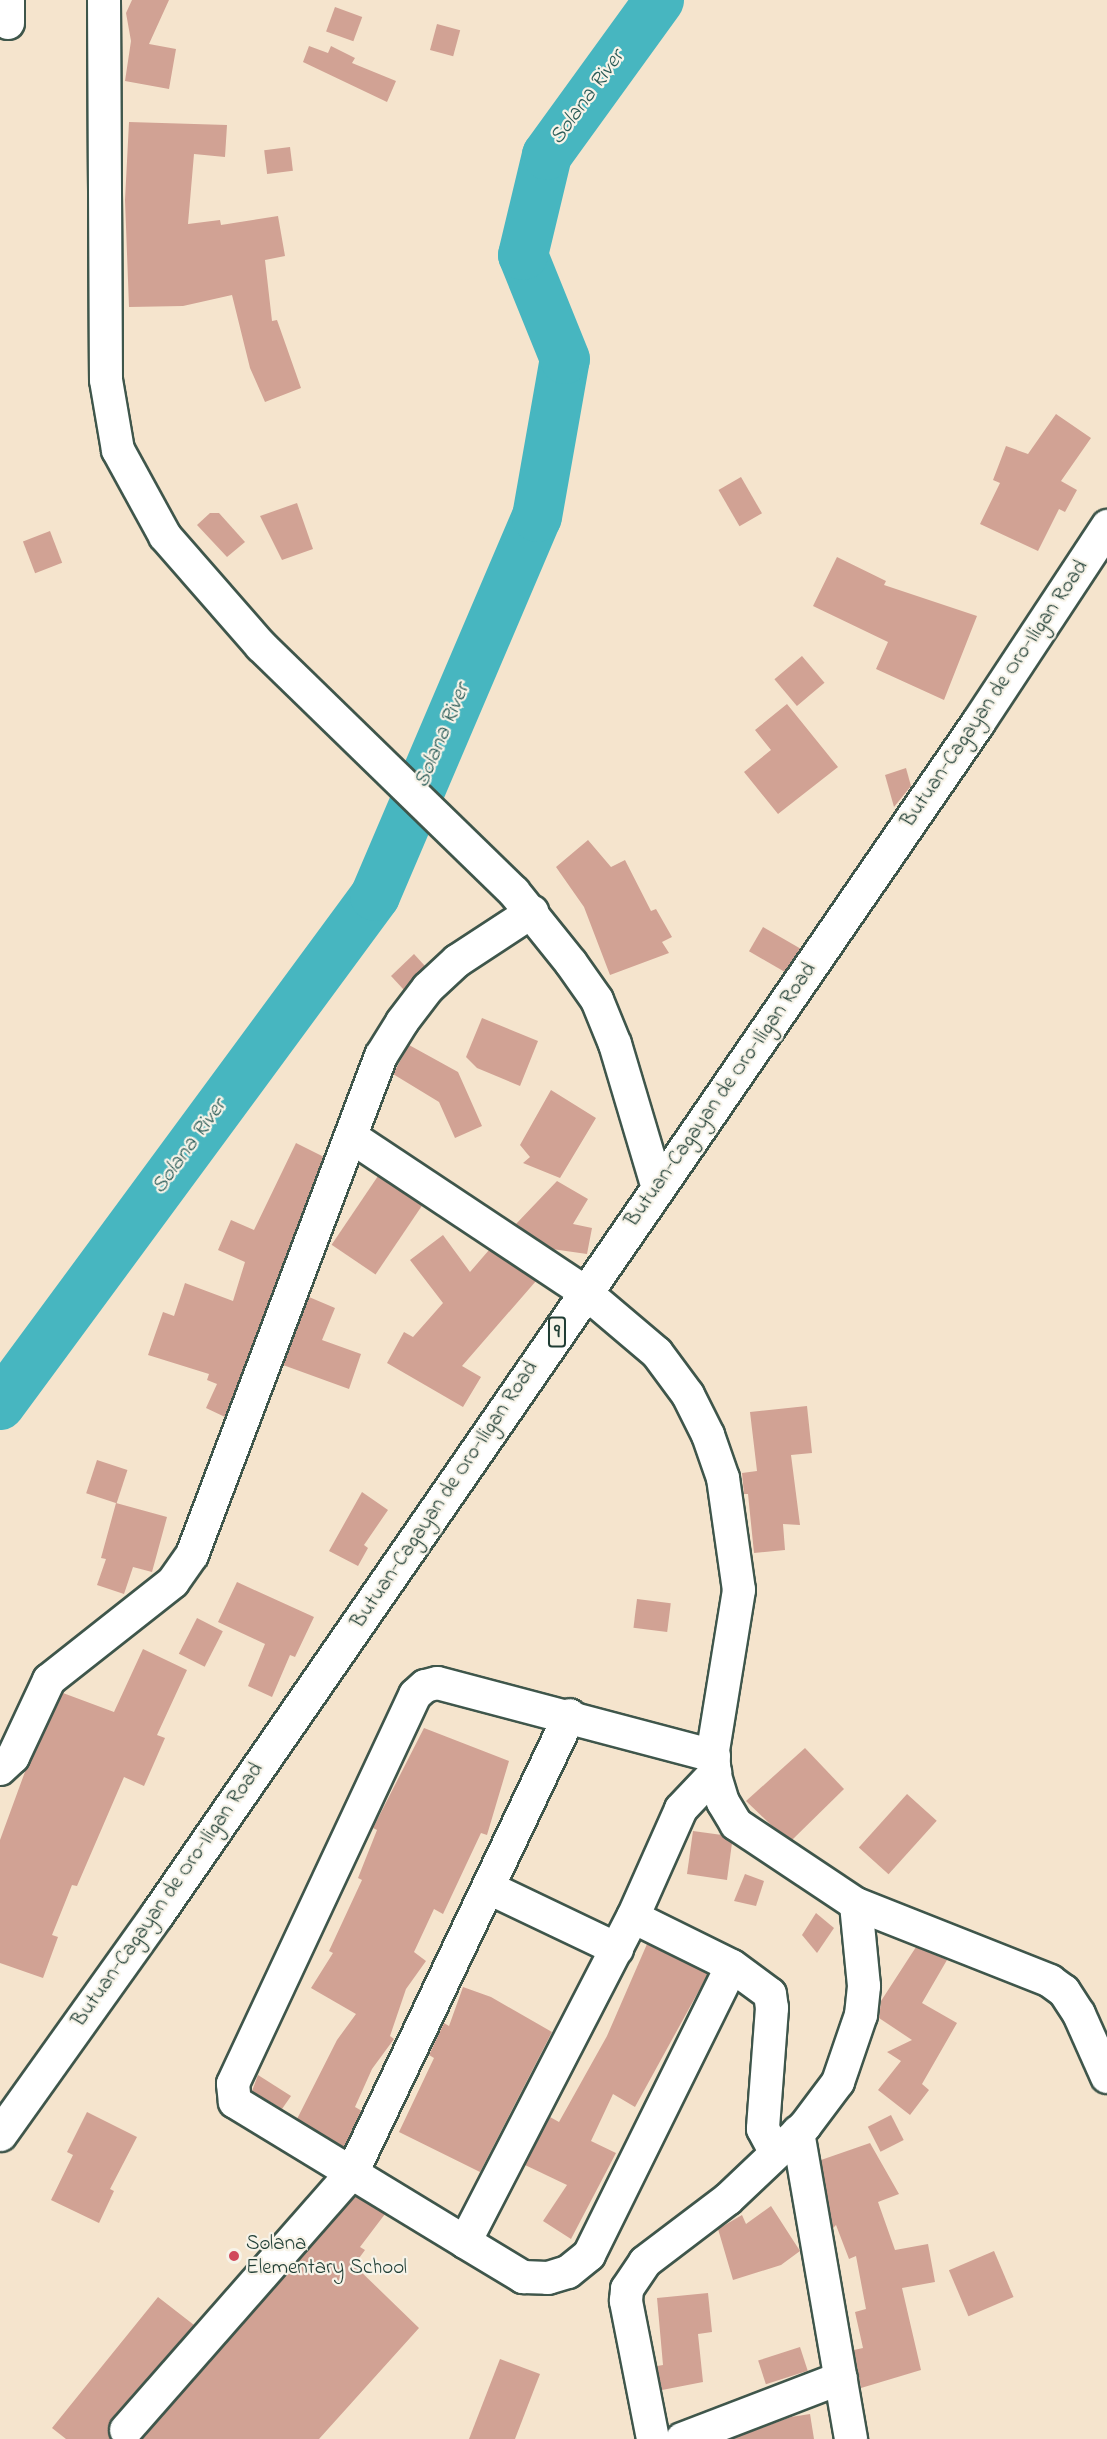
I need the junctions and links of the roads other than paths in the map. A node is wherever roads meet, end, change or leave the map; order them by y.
1 (104, 0) edge
2 (1107, 526) edge
3 (523, 902) junction
4 (353, 1138) junction
5 (658, 1188) junction
6 (585, 1292) junction
7 (570, 1715) junction
8 (7, 1763) edge
9 (714, 1764) junction
10 (0, 1790) edge
11 (489, 1888) junction
12 (856, 1904) junction
13 (633, 1917) junction
14 (617, 1949) junction
15 (732, 1966) junction
16 (1107, 2077) edge
17 (0, 2134) edge
18 (787, 2143) junction
19 (352, 2173) junction
20 (465, 2242) junction
21 (841, 2378) junction
22 (126, 2430) dead end
23 (653, 2439) edge
24 (682, 2439) edge
25 (851, 2439) edge

1 - 3 street
2 - 5 highway, Butuan-Cagayan de Oro-Iligan Road / 9
3 - 4 street
3 - 5 street
4 - 6 street
4 - 8 street
5 - 6 highway, Butuan-Cagayan de Oro-Iligan Road / 9
6 - 9 street
6 - 17 highway, Butuan-Cagayan de Oro-Iligan Road / 9
7 - 9 street
7 - 11 street
7 - 19 street
8 - 10 street
9 - 12 street
9 - 13 street
11 - 14 street
11 - 19 street
12 - 16 street
12 - 18 street
13 - 14 street
13 - 15 street
14 - 20 street
15 - 18 street
15 - 20 street
18 - 21 street
18 - 23 street
19 - 20 street
19 - 22 street
21 - 24 street
21 - 25 street

